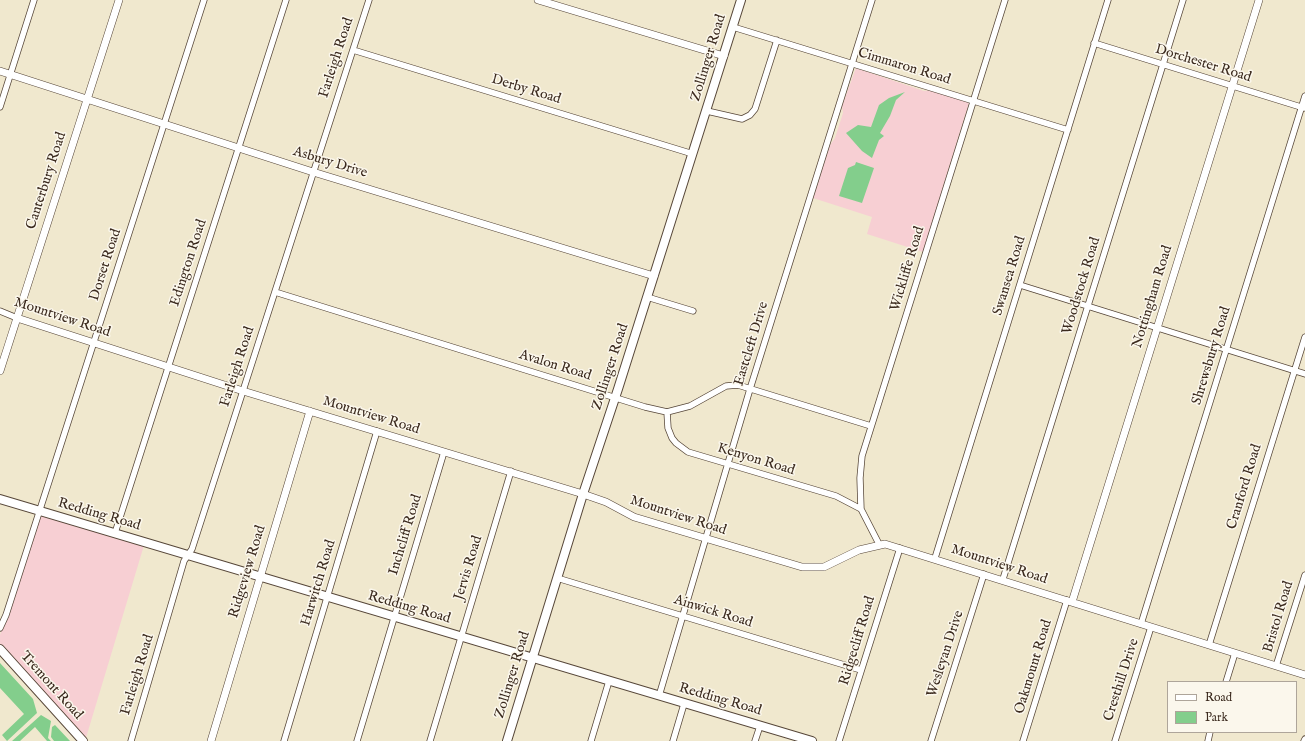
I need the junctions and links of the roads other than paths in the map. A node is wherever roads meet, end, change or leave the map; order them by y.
1 (34, 0) edge
2 (119, 0) edge
3 (204, 0) edge
4 (286, 0) edge
5 (369, 0) edge
6 (538, 0) edge
7 (741, 0) edge
8 (872, 0) edge
9 (1005, 0) edge
10 (1108, 0) edge
11 (1183, 0) edge
12 (1259, 0) edge
13 (733, 27) junction
14 (778, 40) junction
15 (1094, 43) junction
16 (353, 50) junction
17 (724, 56) junction
18 (852, 63) junction
19 (1163, 64) junction
20 (0, 71) edge
21 (10, 75) junction
22 (1232, 86) junction
23 (1305, 96) edge
24 (87, 99) junction
25 (973, 101) junction
26 (0, 107) edge
27 (1303, 108) edge
28 (707, 110) junction
29 (164, 124) junction
30 (1068, 130) junction
31 (238, 148) junction
32 (693, 154) junction
33 (313, 172) junction
34 (654, 276) junction
35 (1020, 285) junction
36 (275, 292) junction
37 (647, 297) junction
38 (1088, 306) junction
39 (0, 311) edge
40 (693, 311) dead end
41 (17, 318) junction
42 (1157, 328) junction
43 (1305, 336) edge
44 (94, 342) junction
45 (1226, 349) junction
46 (168, 366) junction
47 (0, 371) edge
48 (1294, 371) junction
49 (1305, 374) edge
50 (750, 389) junction
51 (243, 391) junction
52 (616, 397) junction
53 (310, 411) junction
54 (667, 412) junction
55 (871, 426) junction
56 (377, 431) junction
57 (444, 452) junction
58 (728, 464) junction
59 (511, 471) junction
60 (583, 494) junction
61 (0, 499) edge
62 (861, 509) junction
63 (39, 511) junction
64 (115, 533) junction
65 (705, 539) junction
66 (879, 544) junction
67 (900, 548) junction
68 (188, 555) junction
69 (935, 558) junction
70 (984, 574) junction
71 (1305, 575) edge
72 (260, 577) junction
73 (557, 578) junction
74 (1003, 580) junction
75 (328, 597) junction
76 (1070, 601) junction
77 (682, 616) junction
78 (394, 617) junction
79 (1141, 624) junction
80 (1151, 627) junction
81 (0, 628) edge
82 (461, 637) junction
83 (1209, 645) junction
84 (0, 649) edge
85 (1235, 653) junction
86 (533, 658) junction
87 (1276, 666) junction
88 (862, 670) junction
89 (1305, 675) edge
90 (609, 681) junction
91 (1226, 681) edge
92 (658, 696) junction
93 (684, 704) junction
94 (760, 726) junction
95 (83, 741) edge
96 (131, 741) edge
97 (211, 741) edge
98 (284, 741) edge
99 (358, 741) edge
100 (430, 741) edge
101 (507, 741) edge
102 (591, 741) edge
103 (673, 741) edge
104 (755, 741) edge
105 (812, 741) edge
106 (839, 741) edge
107 (931, 741) edge
108 (1023, 741) edge
109 (1115, 741) edge

1 - 21 street
2 - 24 street, Canterbury Road
3 - 29 street, Dorset Road
4 - 31 street, Edington Road
5 - 16 street, Farleigh Road
6 - 17 street
7 - 13 main road, Zollinger Road
8 - 18 street, Eastcleft Drive
9 - 25 street, Wickliffe Road
10 - 15 street, Swansea Road
11 - 19 street, Woodstock Road
12 - 22 street, Nottingham Road
13 - 14 street, Cimmaron Road
13 - 17 main road, Zollinger Road
14 - 18 street, Cimmaron Road
14 - 28 street
15 - 19 street, Dorchester Road
15 - 30 street, Swansea Road
16 - 32 street, Derby Road
16 - 33 street, Farleigh Road
17 - 28 main road, Zollinger Road
18 - 25 street, Cimmaron Road
18 - 50 street, Eastcleft Drive
19 - 22 street, Dorchester Road
19 - 38 street, Woodstock Road
20 - 21 street, Asbury Drive
21 - 24 street, Asbury Drive
21 - 26 street
22 - 27 street, Dorchester Road
22 - 42 street, Nottingham Road
23 - 27 street, Shrewsbury Road
24 - 29 street, Asbury Drive
24 - 41 street, Canterbury Road
25 - 30 street, Cimmaron Road
25 - 55 street, Wickliffe Road
27 - 45 street, Shrewsbury Road
28 - 32 main road, Zollinger Road
29 - 31 street, Asbury Drive
29 - 44 street, Dorset Road
30 - 35 street, Swansea Road
31 - 33 street, Asbury Drive
31 - 46 street, Edington Road
32 - 34 main road, Zollinger Road
33 - 34 street, Asbury Drive
33 - 36 street, Farleigh Road
34 - 37 main road, Zollinger Road
35 - 38 street
35 - 69 street, Swansea Road
36 - 51 street, Farleigh Road
36 - 52 street, Avalon Road
37 - 40 street
37 - 52 main road, Zollinger Road
38 - 42 street
38 - 74 street, Woodstock Road
39 - 41 street, Mountview Road
41 - 44 street, Mountview Road
41 - 47 street, Canterbury Road
42 - 45 street
42 - 76 street, Nottingham Road
43 - 48 street, Cranford Road
44 - 46 street, Mountview Road
44 - 63 street, Dorset Road
45 - 48 street
45 - 79 street, Shrewsbury Road
46 - 51 street, Mountview Road
46 - 64 street, Edington Road
48 - 49 street
48 - 83 street, Cranford Road
50 - 54 street
50 - 55 street
50 - 58 street, Eastcleft Drive
51 - 53 street, Mountview Road
51 - 68 street, Farleigh Road
52 - 54 street, Avalon Road
52 - 60 main road, Zollinger Road
53 - 56 street, Mountview Road
53 - 72 street, Ridgeview Road
54 - 58 street, Kenyon Road
55 - 62 street, Wickliffe Road
56 - 57 street, Mountview Road
56 - 75 street, Harwitch Road
57 - 59 street, Mountview Road
57 - 78 street, Inchcliff Road
58 - 62 street, Kenyon Road
58 - 65 street, Eastcleft Drive
59 - 60 street, Mountview Road
59 - 82 street, Jervis Road
60 - 65 street, Mountview Road
60 - 73 main road, Zollinger Road
61 - 63 main road, Redding Road
62 - 66 street, Wickliffe Road
63 - 64 main road, Redding Road
63 - 81 street, Dorset Road
64 - 68 main road, Redding Road
65 - 66 street, Mountview Road
65 - 77 street, Eastcleft Drive
66 - 67 street, Mountview Road
67 - 69 street, Mountview Road
67 - 88 street, Ridgecliff Road
68 - 72 main road, Redding Road
68 - 96 street, Farleigh Road
69 - 70 street, Mountview Road
70 - 74 street, Mountview Road
70 - 107 street, Wesleyan Drive
71 - 87 street, Bristol Road
72 - 75 main road, Redding Road
72 - 97 street, Ridgeview Road
73 - 77 street, Ainwick Road
73 - 86 main road, Zollinger Road
74 - 76 street, Mountview Road
75 - 78 main road, Redding Road
75 - 98 street, Harwitch Road
76 - 79 street, Mountview Road
76 - 108 street, Oakmount Road
77 - 88 street, Ainwick Road
77 - 92 street, Eastcleft Drive
78 - 82 main road, Redding Road
78 - 99 street, Inchcliff Road
79 - 80 street, Mountview Road
80 - 83 street, Mountview Road
80 - 109 street, Cresthill Drive
82 - 86 main road, Redding Road
82 - 100 street, Jervis Road
83 - 85 street, Mountview Road
84 - 95 main road, Tremont Road
85 - 87 street, Mountview Road
85 - 91 street
86 - 90 main road, Redding Road
86 - 101 main road, Zollinger Road
87 - 89 street, Mountview Road
88 - 106 street, Ridgecliff Road
90 - 92 main road, Redding Road
90 - 102 street
92 - 93 main road, Redding Road
93 - 94 main road, Redding Road
93 - 103 street
94 - 104 street
94 - 105 main road, Redding Road

